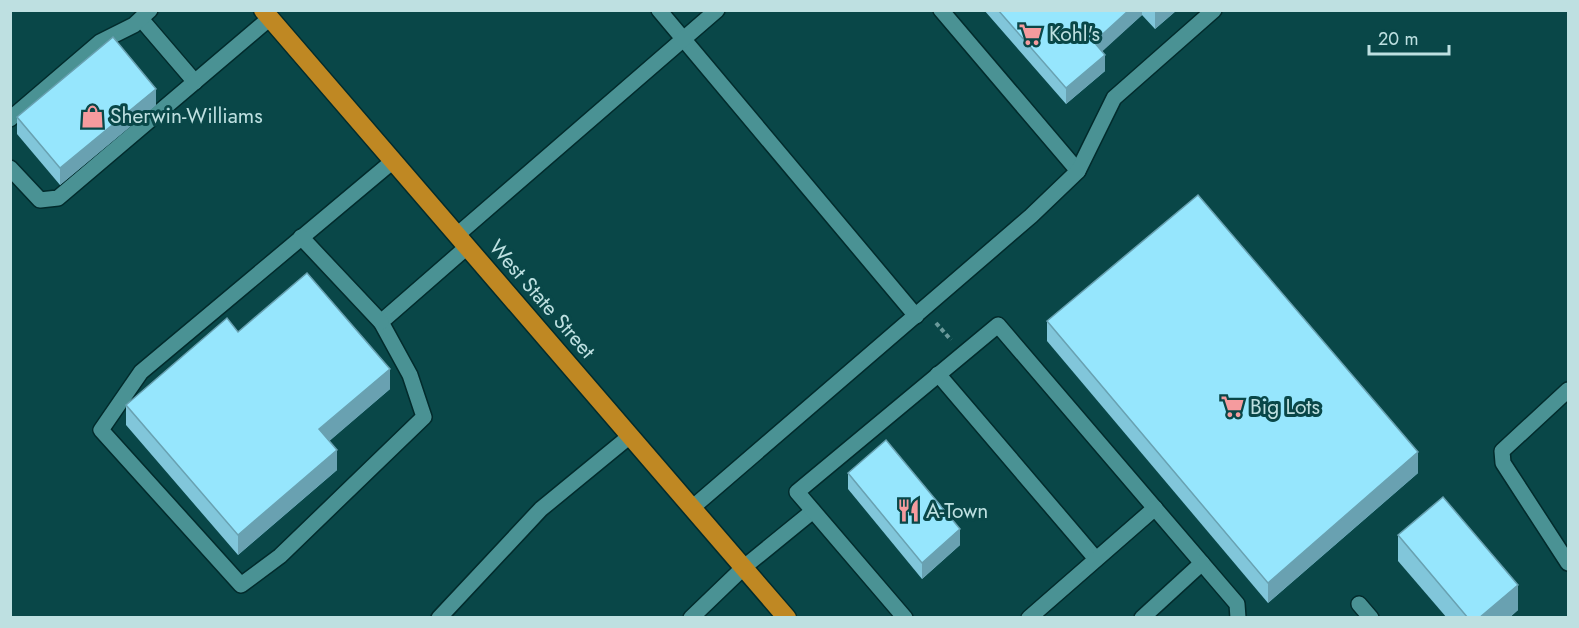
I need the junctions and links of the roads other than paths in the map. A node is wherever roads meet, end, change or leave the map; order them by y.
1 (659, 10) edge
2 (717, 10) edge
3 (941, 10) edge
4 (1214, 10) edge
5 (266, 14) edge
6 (145, 15) edge
7 (684, 39) junction
8 (195, 82) junction
9 (10, 119) edge
10 (393, 161) junction
11 (10, 168) edge
12 (1078, 171) junction
13 (301, 237) junction
14 (462, 241) junction
15 (920, 312) junction
16 (381, 322) junction
17 (938, 374) junction
18 (1569, 390) edge
19 (630, 436) junction
20 (692, 508) junction
21 (1155, 508) junction
22 (813, 511) junction
23 (1096, 559) junction
24 (1202, 563) junction
25 (1569, 563) edge
26 (743, 568) junction
27 (1359, 604) dead end
28 (439, 618) edge
29 (691, 618) edge
30 (786, 618) edge
31 (905, 618) edge
32 (1029, 618) edge
33 (1142, 618) edge
34 (1238, 618) edge
35 (1371, 618) edge

1 - 7 lane
2 - 7 lane
3 - 12 lane
4 - 12 lane
5 - 8 lane
5 - 10 highway, West State Street
6 - 8 lane
6 - 9 lane
7 - 14 lane
7 - 15 lane
8 - 11 lane
10 - 13 lane
10 - 14 highway, West State Street
12 - 15 lane
13 - 16 lane
13 - 16 lane
14 - 16 lane
14 - 19 highway, West State Street
15 - 20 lane
17 - 21 lane
17 - 22 lane
17 - 23 lane
18 - 25 lane
19 - 20 highway, West State Street
19 - 28 lane
20 - 26 highway, West State Street
21 - 23 lane
21 - 24 lane
22 - 26 lane
22 - 31 lane
23 - 32 lane
24 - 33 lane
24 - 34 lane
26 - 29 lane
26 - 30 highway, West State Street
27 - 35 lane

